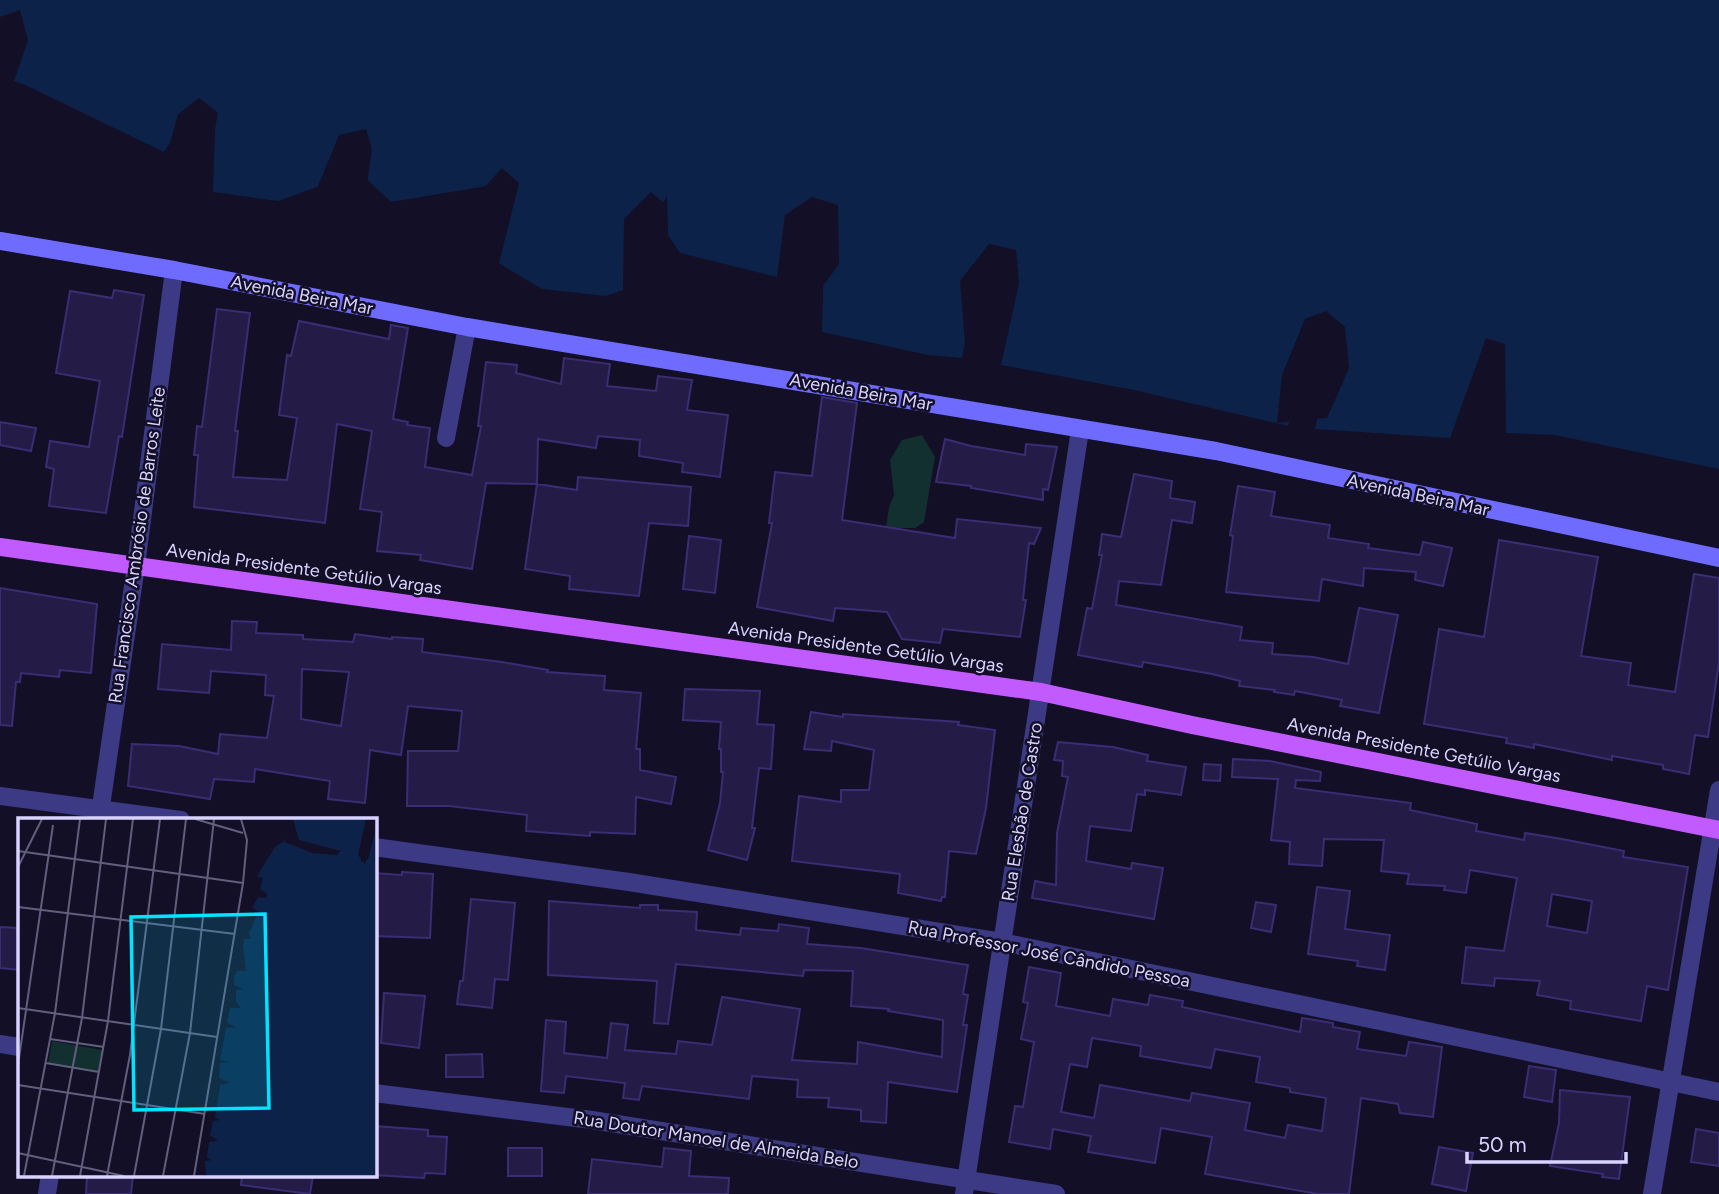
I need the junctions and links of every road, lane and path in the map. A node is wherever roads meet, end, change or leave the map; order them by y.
1 (0, 241) edge
2 (174, 270) junction
3 (467, 327) junction
4 (1080, 430) junction
5 (446, 438) dead end
6 (0, 547) edge
7 (1719, 558) edge
8 (136, 566) junction
9 (1041, 692) junction
10 (1719, 790) edge
11 (0, 796) edge
12 (99, 814) edge
13 (154, 818) edge
14 (1715, 829) edge
15 (376, 847) edge
16 (1002, 942) junction
17 (0, 1044) edge
18 (18, 1047) edge
19 (1670, 1082) junction
20 (1719, 1092) edge
21 (376, 1093) edge
22 (50, 1176) edge
23 (965, 1188) edge
24 (47, 1194) edge
25 (1056, 1194) edge
26 (1652, 1194) edge

1 - 2 main road, Avenida Beira Mar
2 - 3 main road, Avenida Beira Mar
2 - 8 street, Rua Francisco Ambrósio de Barros Leite
3 - 4 main road, Avenida Beira Mar
3 - 5 street
4 - 7 main road, Avenida Beira Mar
4 - 9 street, Rua Elesbão de Castro
6 - 8 main road, Avenida Presidente Getúlio Vargas
8 - 9 main road, Avenida Presidente Getúlio Vargas
8 - 12 street, Rua Francisco Ambrósio de Barros Leite
9 - 14 main road, Avenida Presidente Getúlio Vargas
9 - 16 street, Rua Elesbão de Castro
10 - 14 street
11 - 12 street
12 - 13 street
14 - 19 street
15 - 16 street, Rua Professor José Cândido Pessoa
16 - 19 street, Rua Professor José Cândido Pessoa
16 - 23 street, Rua Elesbão de Castro
17 - 18 street
19 - 20 street, Rua Professor José Cândido Pessoa
19 - 26 street
21 - 23 street, Rua Doutor Manoel de Almeida Belo
22 - 24 street
23 - 25 street, Rua Doutor Manoel de Almeida Belo

